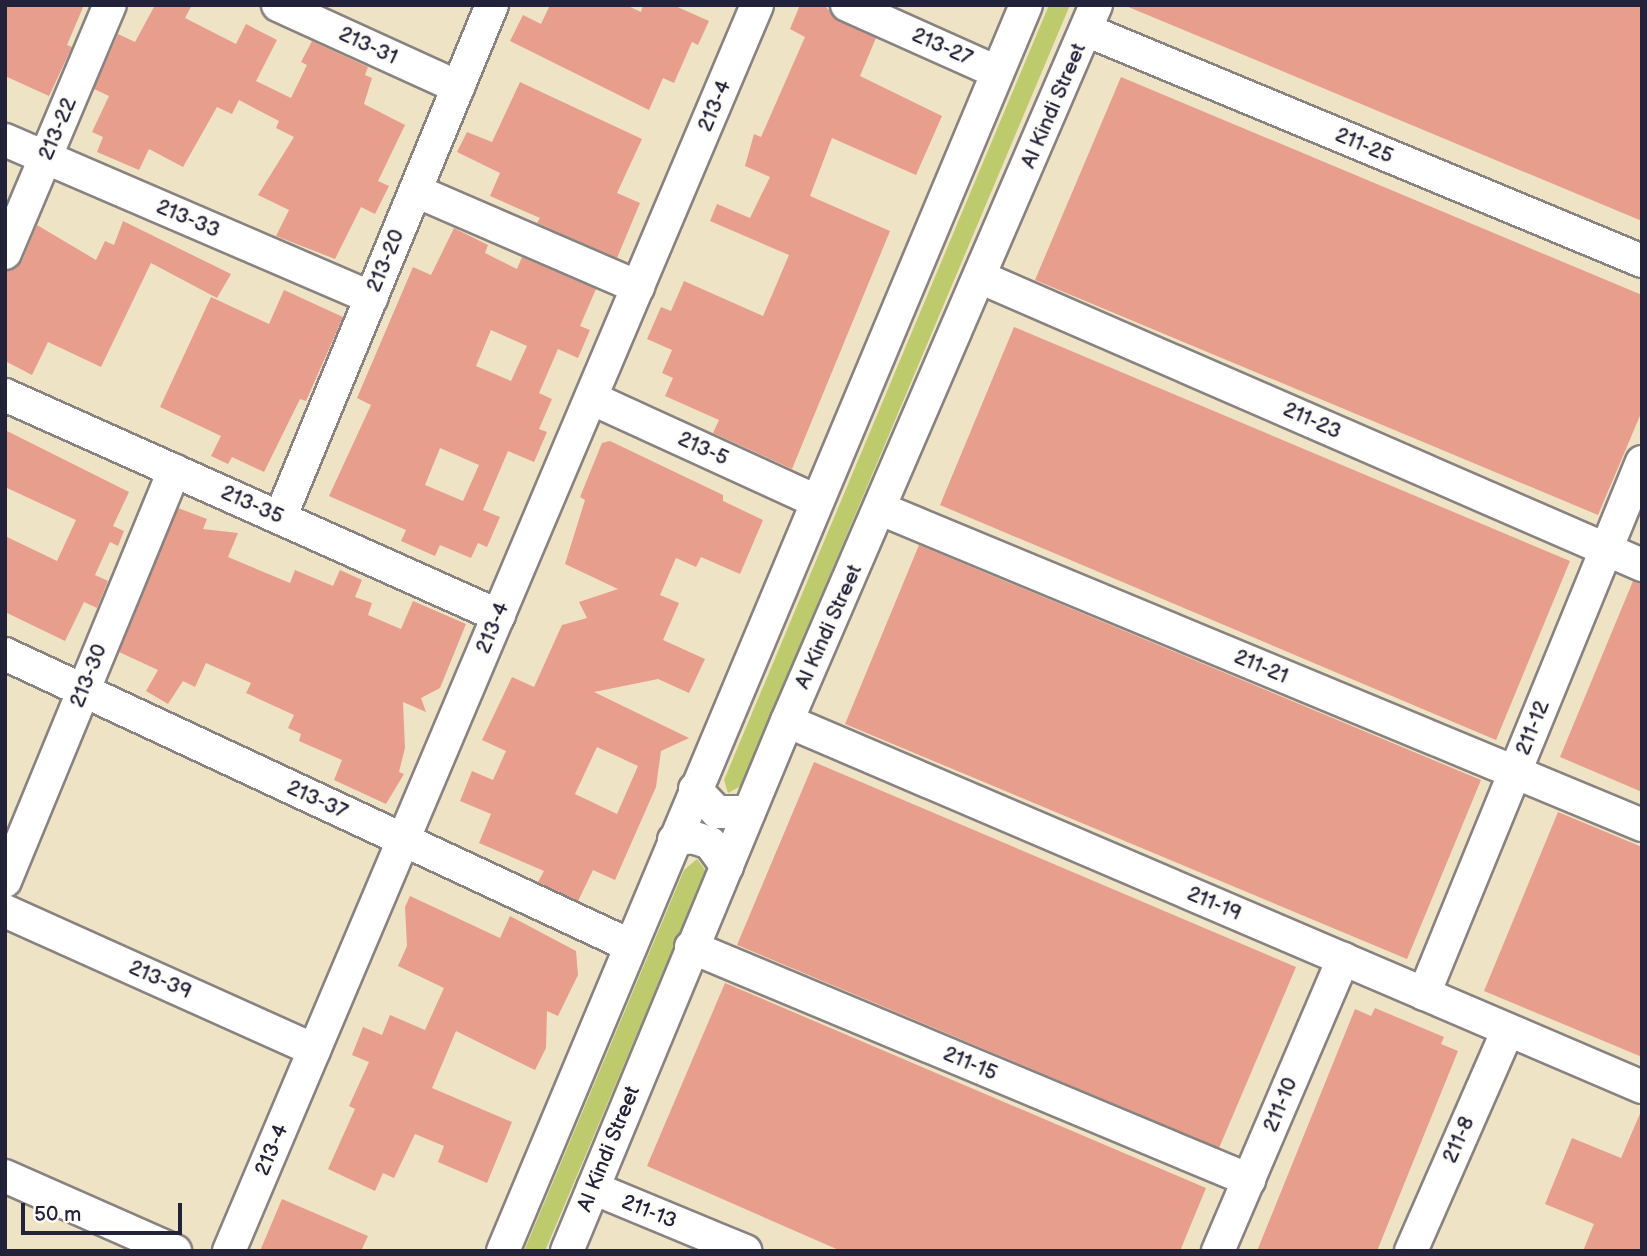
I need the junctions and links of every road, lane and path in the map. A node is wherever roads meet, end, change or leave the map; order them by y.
1 (110, 5) edge
2 (278, 5) edge
3 (492, 5) edge
4 (757, 5) edge
5 (847, 5) edge
6 (1026, 5) edge
7 (1091, 18) edge
8 (997, 72) junction
9 (458, 88) junction
10 (5, 140) edge
11 (46, 157) junction
12 (416, 191) junction
13 (5, 253) edge
14 (1642, 261) edge
15 (982, 278) junction
16 (638, 287) junction
17 (371, 298) junction
18 (5, 395) edge
19 (591, 398) junction
20 (1642, 462) edge
21 (174, 470) junction
22 (814, 500) junction
23 (881, 509) junction
24 (280, 518) junction
25 (1606, 549) junction
26 (1642, 565) edge
27 (499, 616) junction
28 (5, 654) edge
29 (83, 691) junction
30 (787, 721) junction
31 (1515, 772) junction
32 (695, 789) junction
33 (748, 812) junction
34 (1642, 825) edge
35 (404, 840) junction
36 (674, 840) junction
37 (727, 866) junction
38 (5, 881) edge
39 (5, 911) edge
40 (629, 945) junction
41 (691, 947) junction
42 (1343, 959) junction
43 (1424, 994) junction
44 (1508, 1030) junction
45 (314, 1050) junction
46 (1642, 1087) edge
47 (5, 1176) edge
48 (1249, 1180) junction
49 (593, 1188) junction
50 (113, 1238) edge
51 (1417, 1249) edge
52 (175, 1251) edge
53 (229, 1251) edge
54 (503, 1251) edge
55 (567, 1251) edge
56 (745, 1251) edge
57 (1218, 1251) edge

1 - 11 street, 213-22
2 - 9 street, 213-31
3 - 9 street, 213-20
4 - 16 street, 213-4
5 - 8 street, 213-27
6 - 8 street
7 - 14 street, 211-25
7 - 15 street, Al Kindi Street
8 - 22 street
9 - 12 street, 213-20
10 - 11 street, 213-33
11 - 13 street, 213-22
11 - 17 street, 213-33
12 - 16 street
12 - 17 street, 213-20
15 - 23 street, Al Kindi Street
15 - 25 street, 211-23
16 - 19 street, 213-4
17 - 24 street, 213-20
18 - 21 street, 213-35
19 - 22 street, 213-5
19 - 27 street, 213-4
20 - 25 street, 211-12
21 - 24 street, 213-35
21 - 29 street, 213-30
22 - 32 street
23 - 30 street, Al Kindi Street
23 - 31 street, 211-21
24 - 27 street, 213-35
25 - 26 street, 211-23
25 - 31 street, 211-12
27 - 35 street, 213-4
28 - 29 street, 213-37
29 - 35 street, 213-37
29 - 38 street, 213-30
30 - 33 street, Al Kindi Street
30 - 42 street, 211-19
31 - 34 street, 211-21
31 - 43 street, 211-12
32 - 33 street
32 - 36 street
33 - 37 street, Al Kindi Street
35 - 40 street, 213-37
35 - 45 street, 213-4
36 - 37 street
36 - 40 street
37 - 41 street, Al Kindi Street
39 - 45 street, 213-39
40 - 54 street
41 - 48 street, 211-15
41 - 49 street, Al Kindi Street
42 - 43 street, 211-19
42 - 48 street, 211-10
43 - 44 street, 211-19
44 - 46 street, 211-19
44 - 51 street, 211-8
45 - 53 street, 213-4
47 - 50 street
48 - 57 street, 211-10
49 - 55 street, Al Kindi Street
49 - 56 street, 211-13
50 - 52 street

